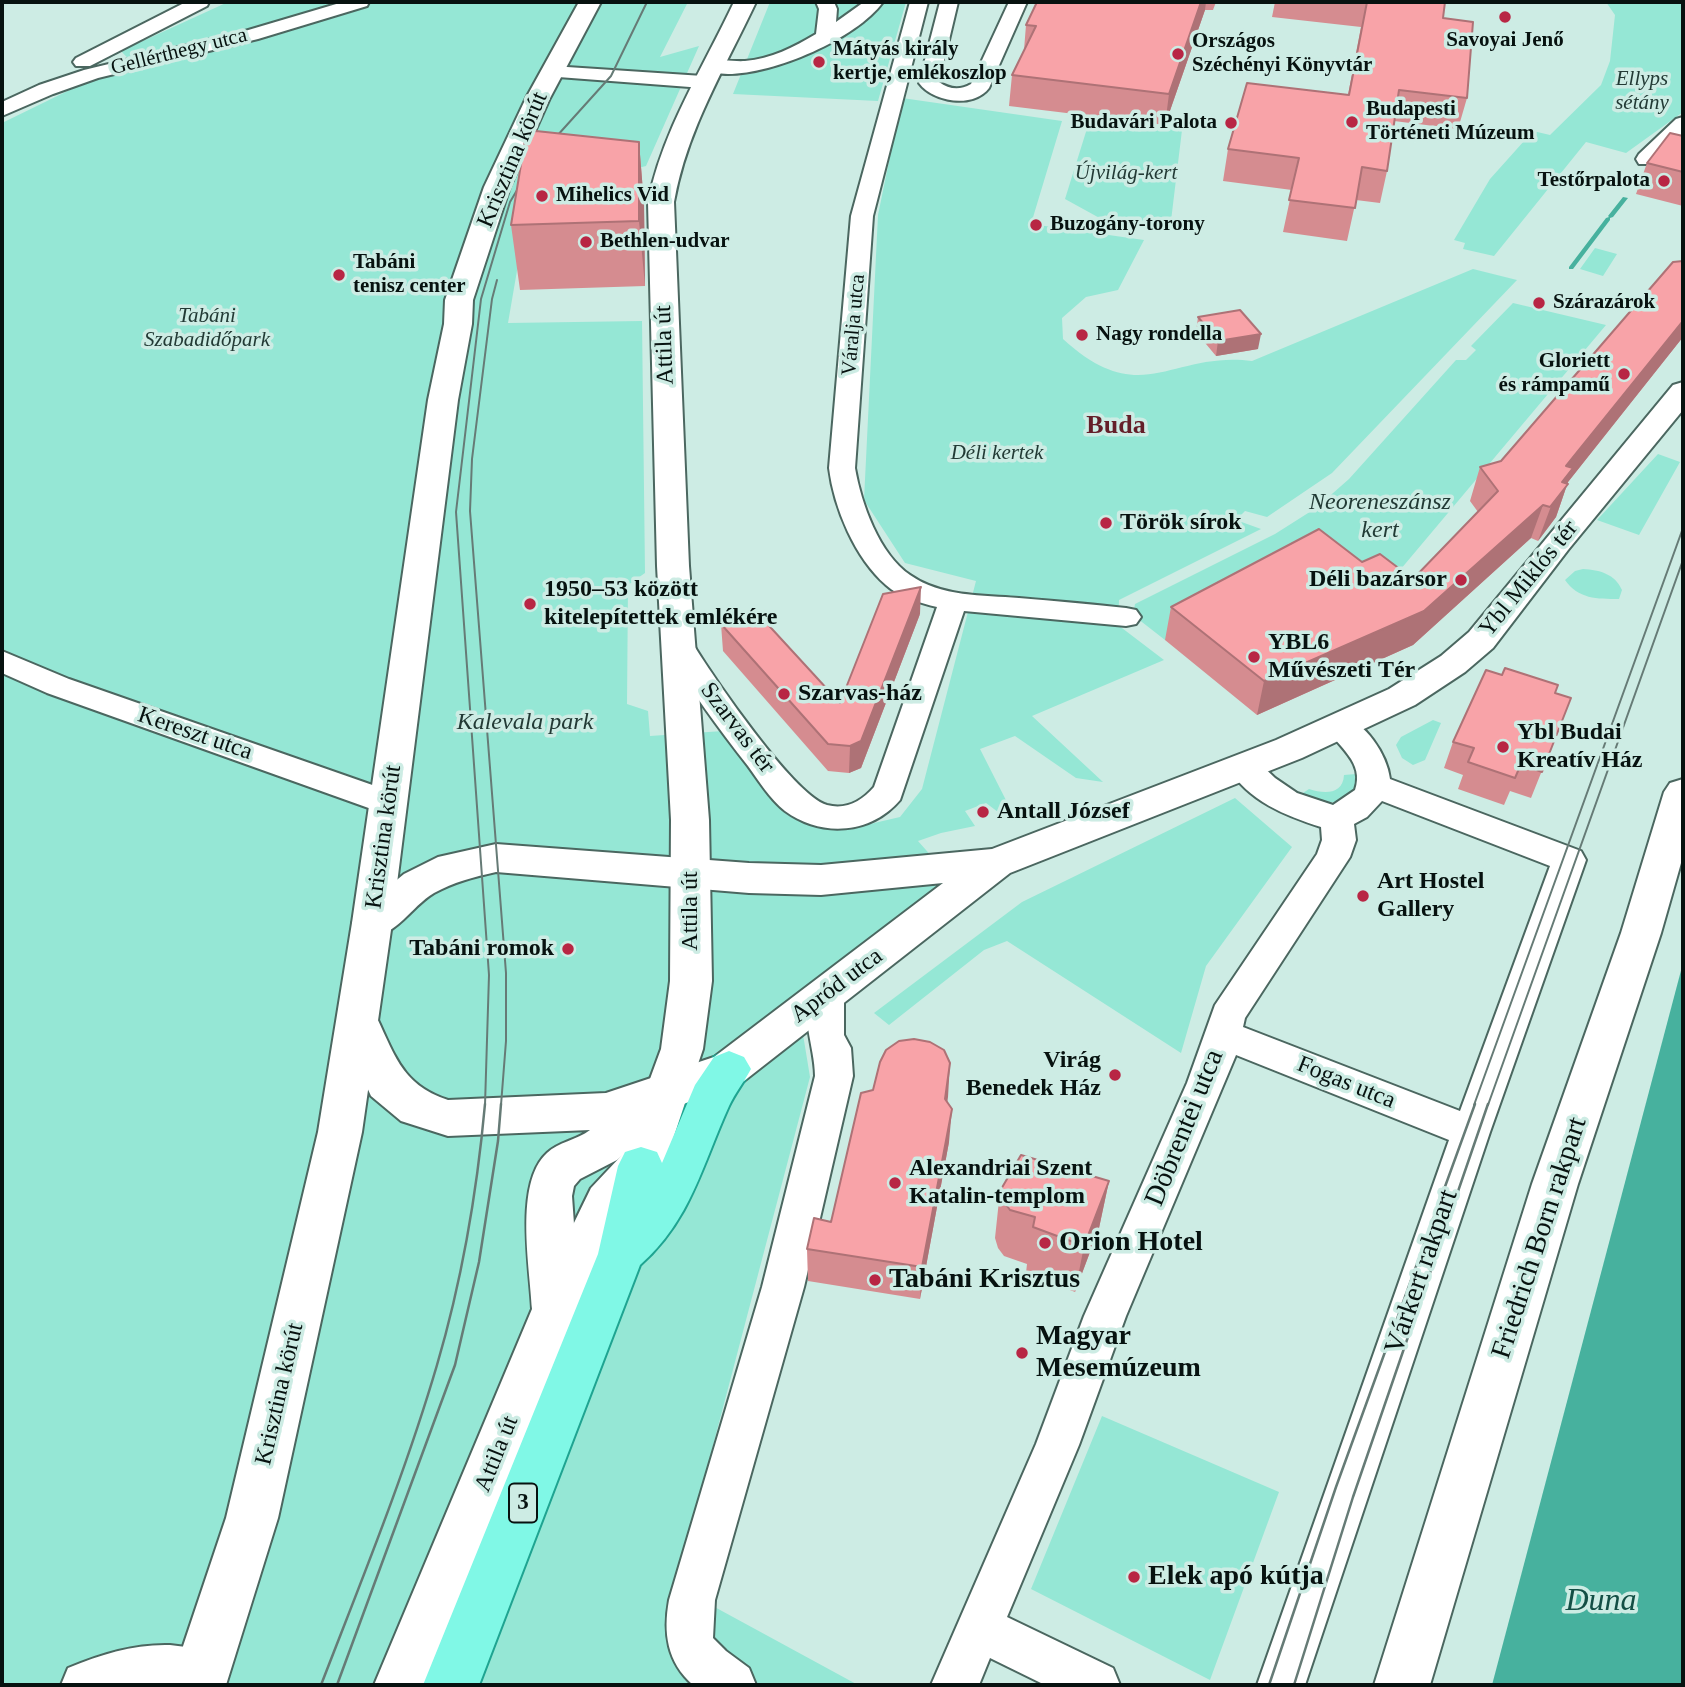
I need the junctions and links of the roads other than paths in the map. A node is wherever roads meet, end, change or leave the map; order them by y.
1 (200, 2) edge
2 (360, 2) edge
3 (590, 2) edge
4 (745, 2) edge
5 (874, 2) edge
6 (919, 2) edge
7 (948, 2) edge
8 (1018, 2) edge
9 (826, 6) edge
10 (849, 21) junction
11 (825, 37) junction
12 (552, 72) junction
13 (708, 75) junction
14 (33, 92) junction
15 (2, 110) edge
16 (1683, 123) edge
17 (1647, 159) edge
18 (1683, 391) edge
19 (953, 601) junction
20 (1126, 617) dead end
21 (680, 648) junction
22 (2, 662) edge
23 (1340, 726) junction
24 (1289, 749) joint
25 (1244, 767) junction
26 (1374, 785) junction
27 (1683, 792) edge
28 (389, 803) junction
29 (1337, 818) junction
30 (996, 863) junction
31 (691, 873) junction
32 (372, 923) junction
33 (826, 994) junction
34 (358, 1022) junction
35 (1222, 1034) junction
36 (729, 1069) junction
37 (668, 1092) junction
38 (1471, 1132) junction
39 (641, 1166) junction
40 (621, 1254) junction
41 (575, 1315) junction
42 (980, 1628) junction
43 (200, 1679) edge
44 (85, 1685) edge
45 (402, 1685) edge
46 (451, 1685) edge
47 (732, 1685) edge
48 (955, 1685) edge
49 (1097, 1685) edge
50 (1281, 1685) edge
51 (1402, 1685) edge

1 - 14 street
2 - 14 street, Gellérthegy utca
3 - 12 main road, Krisztina körút
4 - 13 main road, Attila út
5 - 10 street
6 - 19 street, Váralja utca
7 - 8 street
9 - 10 street
9 - 11 street
10 - 11 street
11 - 13 street
12 - 13 street
12 - 28 main road, Krisztina körút
13 - 21 main road, Attila út
14 - 15 street, Gellérthegy utca
16 - 17 street
18 - 23 main road, Ybl Miklós tér / 3
19 - 20 street, Váralja utca
19 - 21 street, Szarvas tér
21 - 31 main road, Attila út
22 - 28 street, Kereszt utca
23 - 24 main road, Ybl Miklós tér / 3
23 - 26 street
24 - 25 main road, Apród utca / 3
25 - 29 street
25 - 30 main road, Apród utca / 3
26 - 29 street
26 - 38 street, Várkert rakpart
27 - 51 main road, Friedrich Born rakpart
28 - 32 main road, Krisztina körút
29 - 35 street, Döbrentei utca
30 - 31 main road, Apród utca / 3
30 - 33 main road, Apród utca / 3
31 - 32 main road, 3
31 - 37 main road, Attila út
32 - 34 main road, Krisztina körút
33 - 36 main road, Apród utca / 3
33 - 47 street
34 - 37 main road, Apród utca
34 - 43 main road, Krisztina körút
35 - 38 street, Fogas utca
35 - 42 street, Döbrentei utca
36 - 37 main road, Apród utca
36 - 40 main road, 3
37 - 39 main road, Attila út
37 - 41 main road
38 - 50 street, Várkert rakpart
39 - 40 main road
39 - 41 main road, Attila út
40 - 41 main road, 3
41 - 45 main road, Attila út
41 - 46 main road, 3
42 - 48 street, Döbrentei utca
42 - 49 street
43 - 44 street

